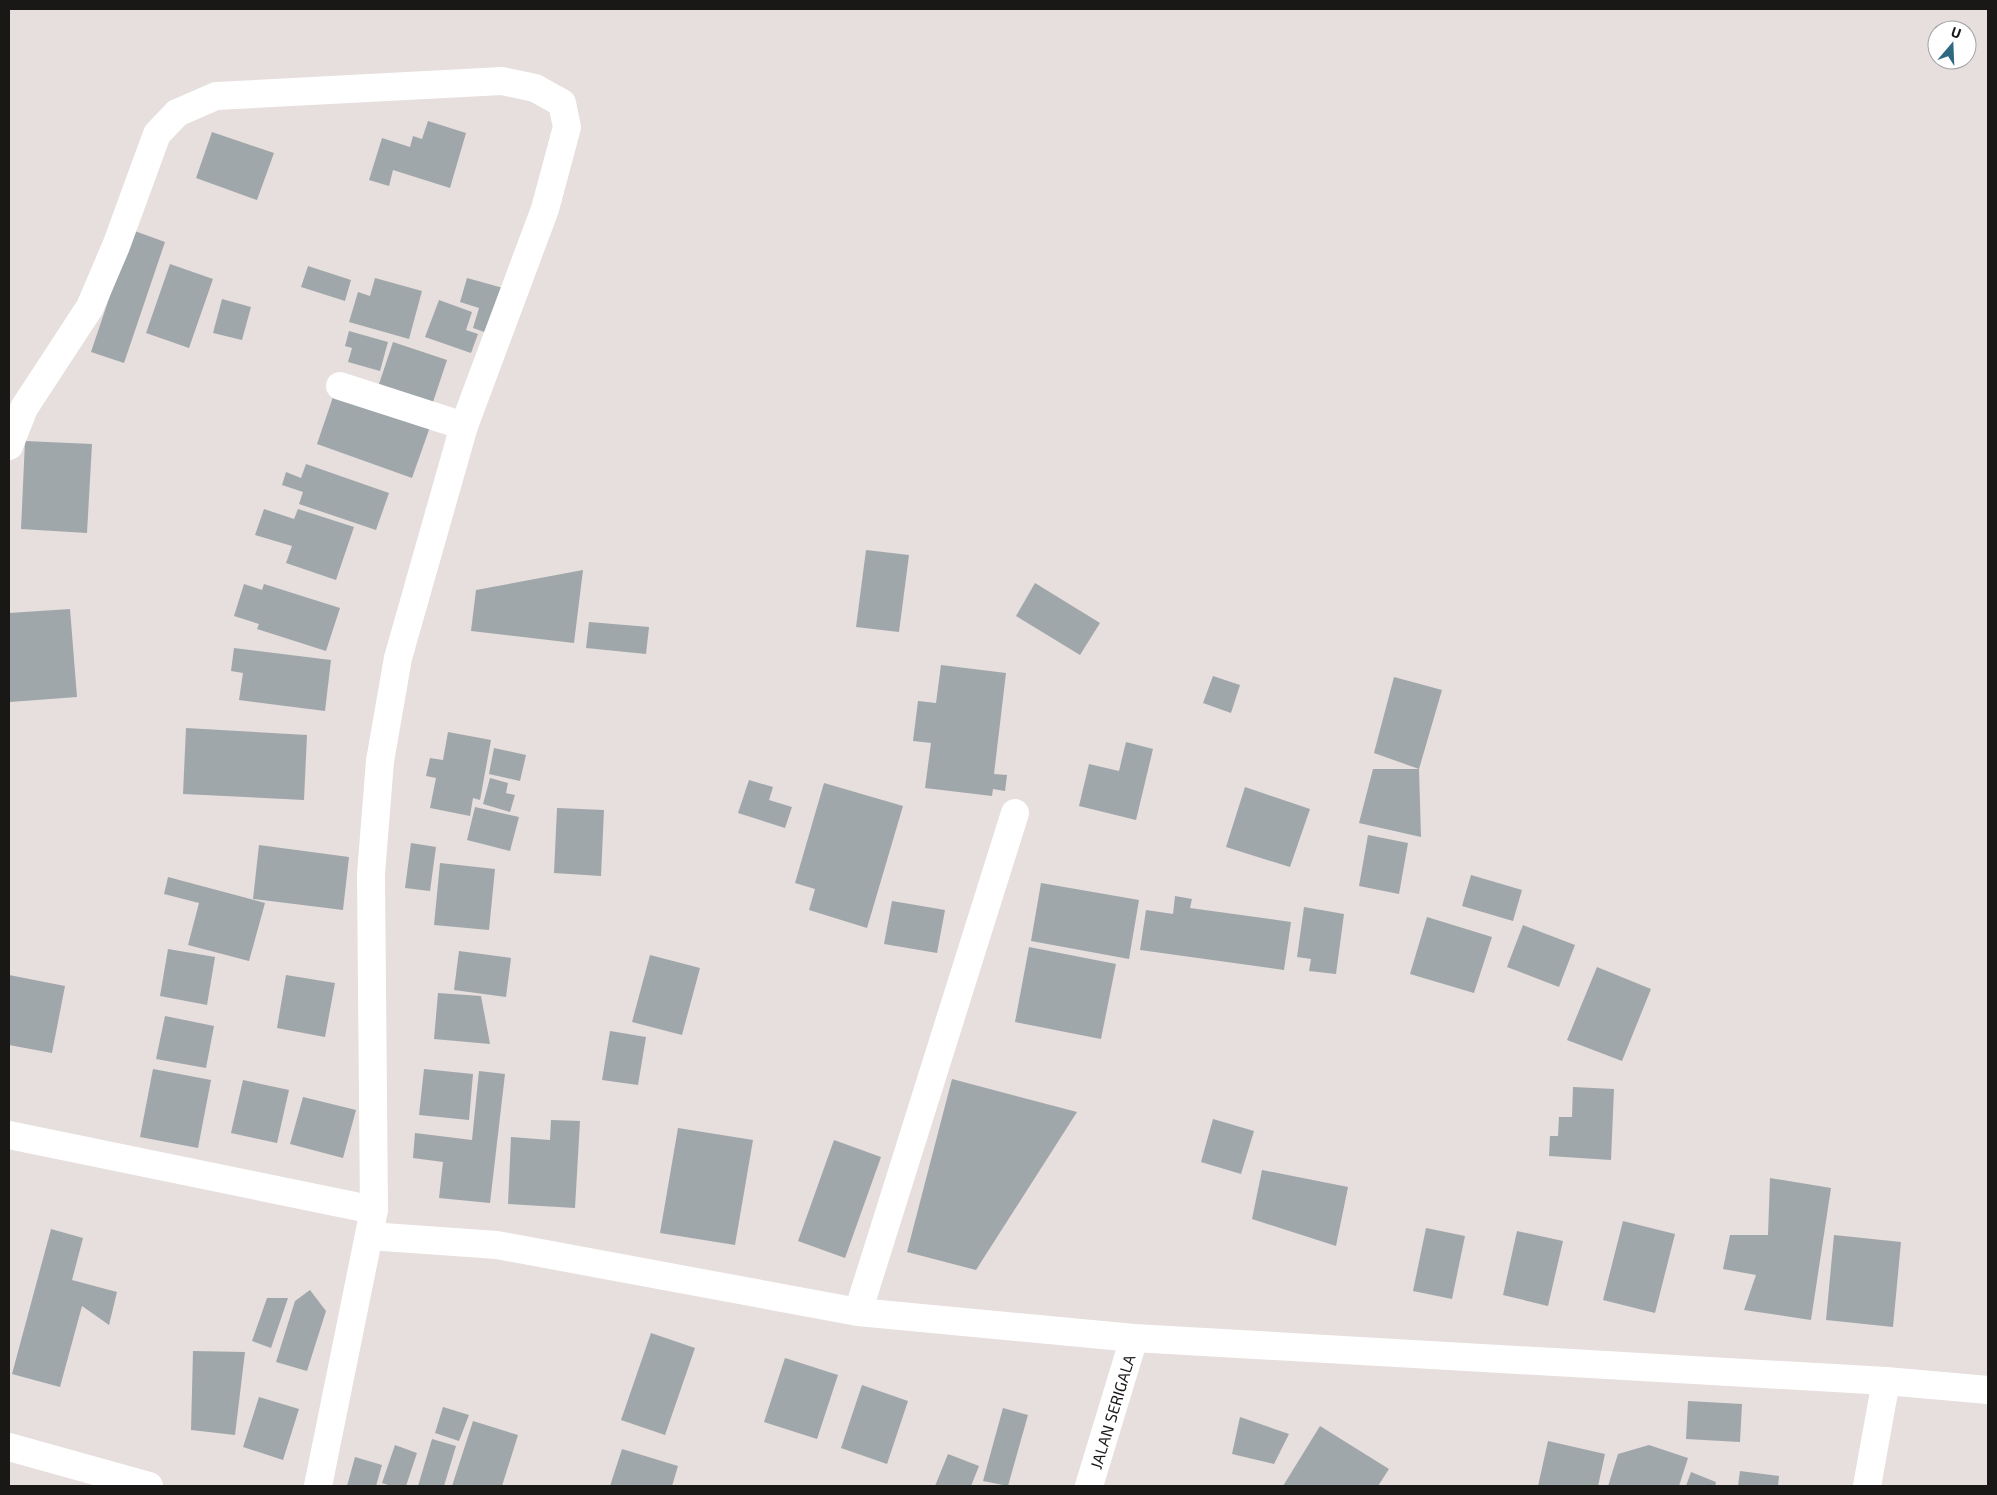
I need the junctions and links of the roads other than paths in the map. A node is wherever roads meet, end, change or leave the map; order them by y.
1 (340, 386) dead end
2 (464, 426) junction
3 (9, 446) edge
4 (1015, 813) dead end
5 (9, 1135) edge
6 (371, 1223) junction
7 (858, 1312) junction
8 (1134, 1338) junction
9 (1886, 1381) junction
10 (1988, 1390) edge
11 (9, 1447) edge
12 (149, 1486) edge
13 (318, 1486) edge
14 (1089, 1486) edge
15 (1867, 1486) edge

1 - 2 street
2 - 3 street
2 - 6 street
4 - 7 street
5 - 6 street
6 - 7 street
6 - 13 street
7 - 8 street
8 - 9 street
8 - 14 street, JALAN SERIGALA
9 - 10 street
9 - 15 street
11 - 12 street

